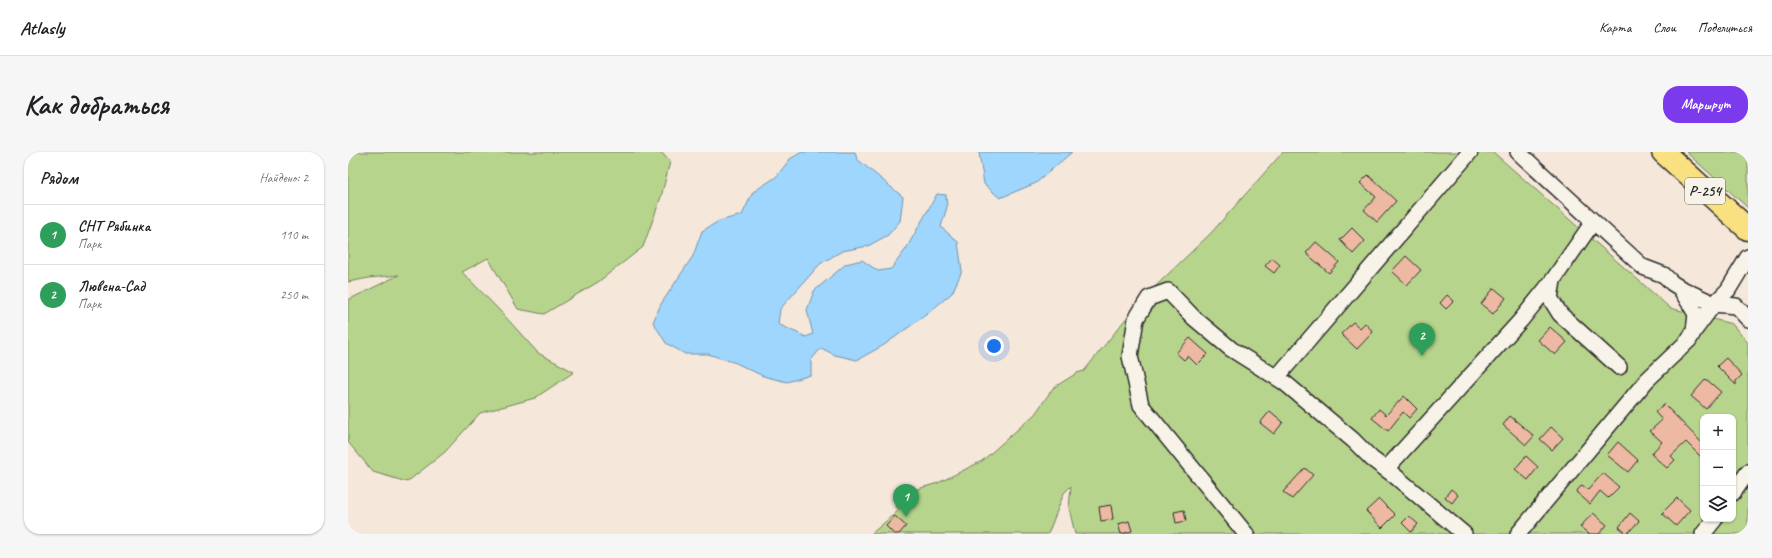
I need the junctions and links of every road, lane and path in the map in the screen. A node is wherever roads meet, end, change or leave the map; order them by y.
1 (1470, 152) edge
2 (1518, 152) edge
3 (1663, 152) edge
4 (1594, 222) junction
5 (1748, 229) edge
6 (1748, 257) edge
7 (1553, 280) junction
8 (1680, 288) junction
9 (1714, 304) junction
10 (1748, 319) edge
11 (1694, 330) junction
12 (1619, 367) dead end
13 (1277, 378) junction
14 (1386, 469) junction
15 (1748, 472) edge
16 (1736, 489) edge
17 (1233, 518) junction
18 (1713, 522) edge
19 (1234, 534) edge
20 (1246, 534) edge
21 (1464, 534) edge
22 (1518, 534) edge
23 (1703, 534) edge

1 - 13 lane
2 - 4 lane
3 - 5 highway, Р-254
4 - 7 lane
4 - 8 lane
6 - 9 lane
7 - 12 lane
7 - 14 lane
8 - 9 lane
8 - 11 lane
9 - 10 lane
9 - 11 lane
11 - 22 lane
13 - 14 lane
13 - 17 lane
14 - 21 lane
15 - 16 lane
17 - 19 lane
17 - 20 lane
18 - 23 lane

